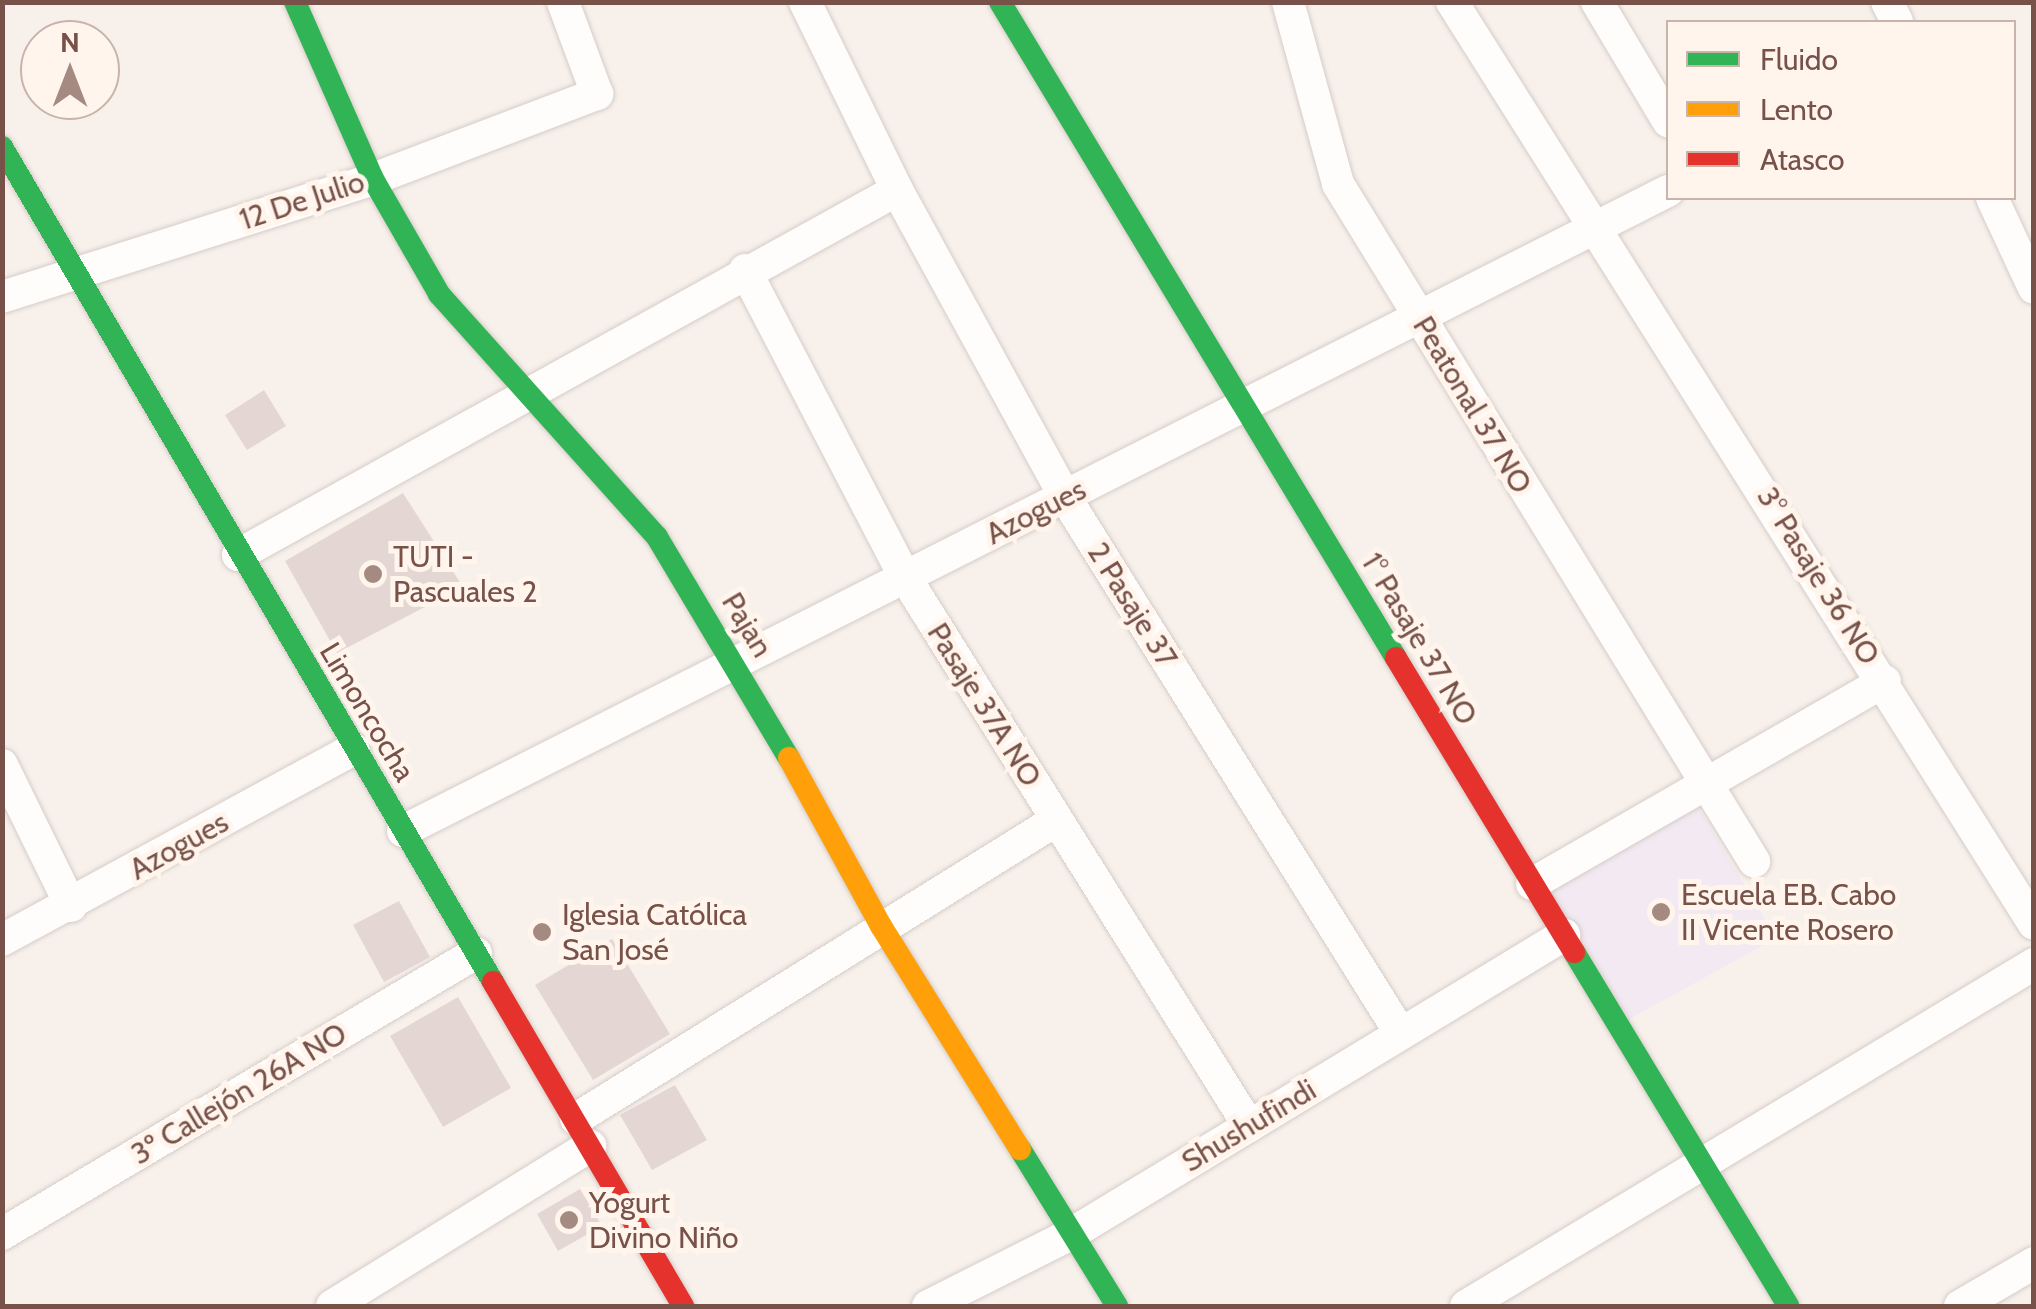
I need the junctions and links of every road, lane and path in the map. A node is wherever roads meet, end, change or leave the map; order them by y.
1 (295, 2) edge
2 (563, 2) edge
3 (805, 2) edge
4 (1000, 2) edge
5 (1288, 2) edge
6 (1452, 2) edge
7 (1597, 2) edge
8 (1666, 118) edge
9 (2, 147) edge
10 (373, 179) junction
11 (897, 190) junction
12 (1666, 192) edge
13 (1993, 200) edge
14 (1599, 230) junction
15 (2028, 254) edge
16 (745, 270) junction
17 (72, 274) junction
18 (2034, 288) edge
19 (2, 297) edge
20 (1419, 318) junction
21 (530, 393) junction
22 (1244, 407) junction
23 (1065, 497) junction
24 (238, 554) junction
25 (906, 578) junction
26 (736, 661) junction
27 (1885, 681) junction
28 (354, 749) junction
29 (2, 765) edge
30 (1704, 786) junction
31 (1055, 821) junction
32 (403, 832) junction
33 (1754, 861) dead end
34 (1532, 884) junction
35 (71, 906) junction
36 (2034, 924) edge
37 (881, 926) junction
38 (1564, 935) junction
39 (2, 940) edge
40 (476, 954) junction
41 (2034, 964) edge
42 (1401, 1034) junction
43 (1250, 1126) junction
44 (583, 1132) junction
45 (1700, 1160) junction
46 (2, 1234) edge
47 (1071, 1234) junction
48 (2034, 1263) edge
49 (332, 1306) edge
50 (682, 1306) edge
51 (928, 1306) edge
52 (1117, 1306) edge
53 (1466, 1306) edge
54 (1788, 1306) edge
55 (1960, 1306) edge

1 - 10 street, Pajan
2 - 10 street, 12 De Julio
3 - 11 street, 2 Pasaje 37
4 - 22 street, 1° Pasaje 37 NO
5 - 20 street, Peatonal 37 NO
6 - 14 street, 3° Pasaje 36 NO
7 - 8 street
9 - 17 street, Limoncocha
10 - 17 street, 12 De Julio
10 - 21 street, Pajan
11 - 16 street
11 - 23 street, 2 Pasaje 37
12 - 14 street, Azogues
13 - 15 street
14 - 20 street, Azogues
14 - 27 street, 3° Pasaje 36 NO
15 - 18 street
16 - 21 street
16 - 25 street, Pasaje 37A NO
17 - 19 street, 12 De Julio
17 - 24 street, Limoncocha
20 - 22 street, Azogues
20 - 30 street, Peatonal 37 NO
21 - 24 street
21 - 26 street, Pajan
22 - 23 street, Azogues
22 - 34 street, 1° Pasaje 37 NO
23 - 25 street, Azogues
23 - 42 street, 2 Pasaje 37
24 - 28 street, Limoncocha
25 - 26 street, Azogues
25 - 31 street, Pasaje 37A NO
26 - 32 street, Azogues
26 - 37 street, Pajan
27 - 30 street
27 - 36 street, 3° Pasaje 36 NO
28 - 32 street, Limoncocha
28 - 35 street, Azogues
29 - 35 street
30 - 33 street, Peatonal 37 NO
30 - 34 street
31 - 37 street
31 - 43 street, Pasaje 37A NO
32 - 40 street, Limoncocha
34 - 38 street, 1° Pasaje 37 NO
35 - 39 street, Azogues
37 - 44 street
37 - 47 street, Pajan
38 - 42 street, Shushufindi
38 - 45 street, 1° Pasaje 37 NO
40 - 44 street, Limoncocha
40 - 46 street, 3º Callejón 26A NO
41 - 45 street
42 - 43 street, Shushufindi
43 - 47 street, Shushufindi
44 - 49 street
44 - 50 street, Limoncocha
45 - 53 street
45 - 54 street, 1° Pasaje 37 NO
47 - 51 street, Shushufindi
47 - 52 street, Pajan
48 - 55 street

